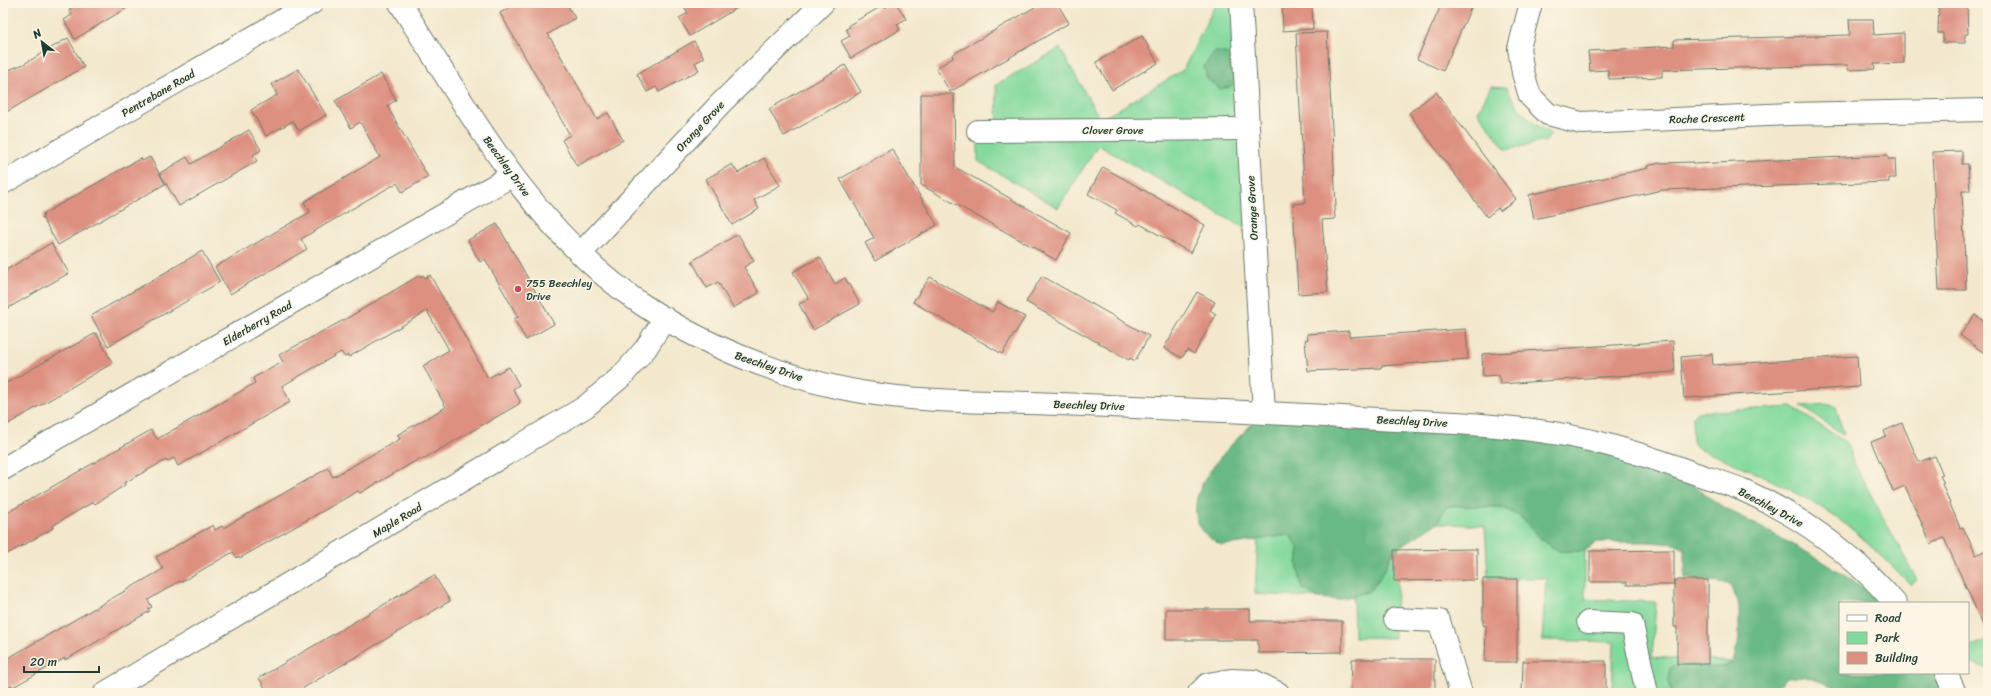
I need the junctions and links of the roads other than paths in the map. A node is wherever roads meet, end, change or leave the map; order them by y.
1 (312, 3) edge
2 (400, 3) edge
3 (823, 3) edge
4 (1241, 3) edge
5 (1531, 3) edge
6 (1988, 110) edge
7 (1248, 129) junction
8 (978, 131) dead end
9 (512, 176) junction
10 (3, 183) edge
11 (581, 253) junction
12 (665, 318) junction
13 (1264, 412) junction
14 (3, 469) edge
15 (1894, 602) edge
16 (1395, 619) dead end
17 (1588, 622) dead end
18 (1946, 674) edge
19 (105, 693) edge
20 (1200, 693) edge
21 (1278, 693) edge
22 (1461, 693) edge
23 (1647, 693) edge
24 (1955, 693) edge

1 - 10 street, Pentrebane Road
2 - 9 street, Beechley Drive
3 - 11 street, Orange Grove
4 - 7 street, Orange Grove
5 - 6 street, Roche Crescent
7 - 8 street, Clover Grove
7 - 13 street, Orange Grove
9 - 11 street, Beechley Drive
9 - 14 street, Elderberry Road
11 - 12 street, Beechley Drive
12 - 13 street, Beechley Drive
12 - 19 street, Maple Road
13 - 15 street, Beechley Drive
16 - 22 street
17 - 23 street
18 - 24 street
20 - 21 street

